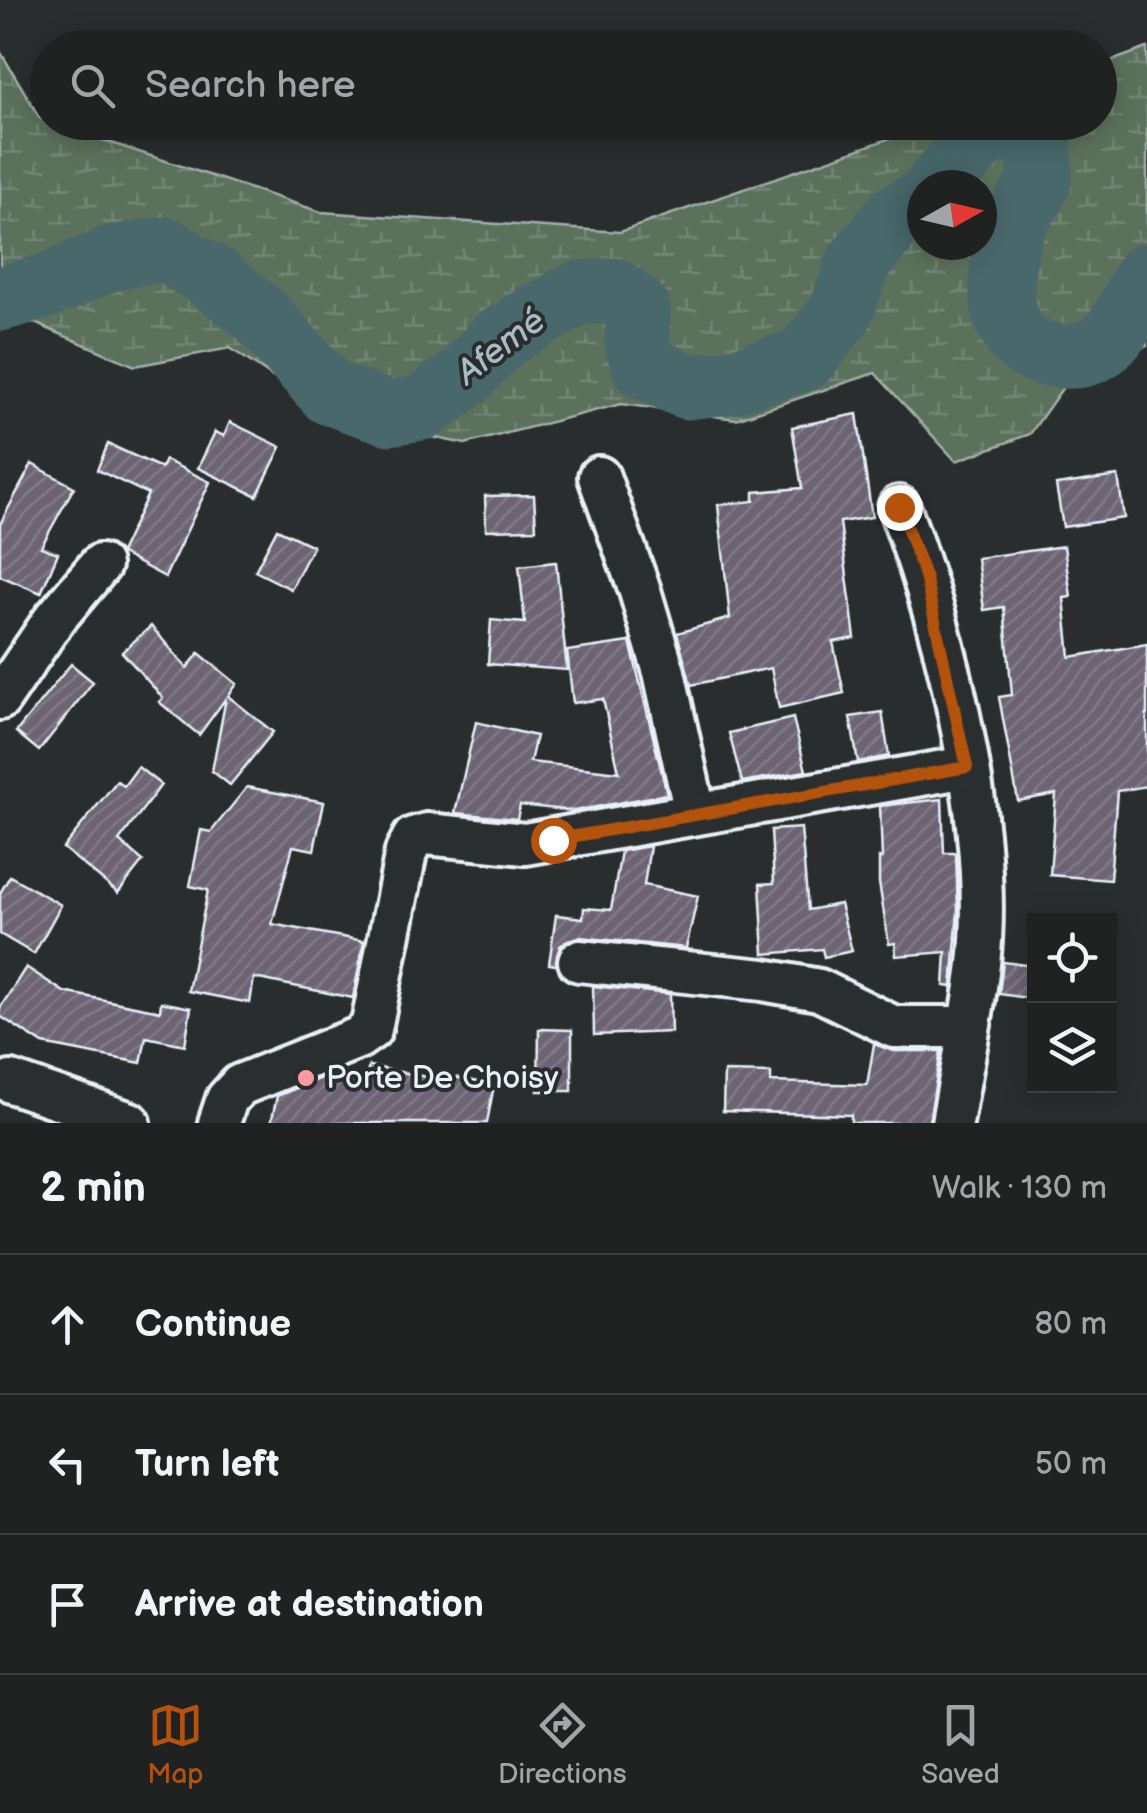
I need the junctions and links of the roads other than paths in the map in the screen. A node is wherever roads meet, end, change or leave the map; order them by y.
1 (598, 477) dead end
2 (899, 507) dead end
3 (100, 565) dead end
4 (0, 699) edge
5 (967, 767) junction
6 (696, 812) junction
7 (579, 962) dead end
8 (968, 1028) junction
9 (11, 1082) dead end
10 (130, 1123) edge
11 (219, 1123) edge
12 (952, 1123) edge

1 - 6 street
2 - 5 street
3 - 4 street
5 - 6 street
5 - 8 street
6 - 11 street
7 - 8 street
8 - 12 street
9 - 10 street

